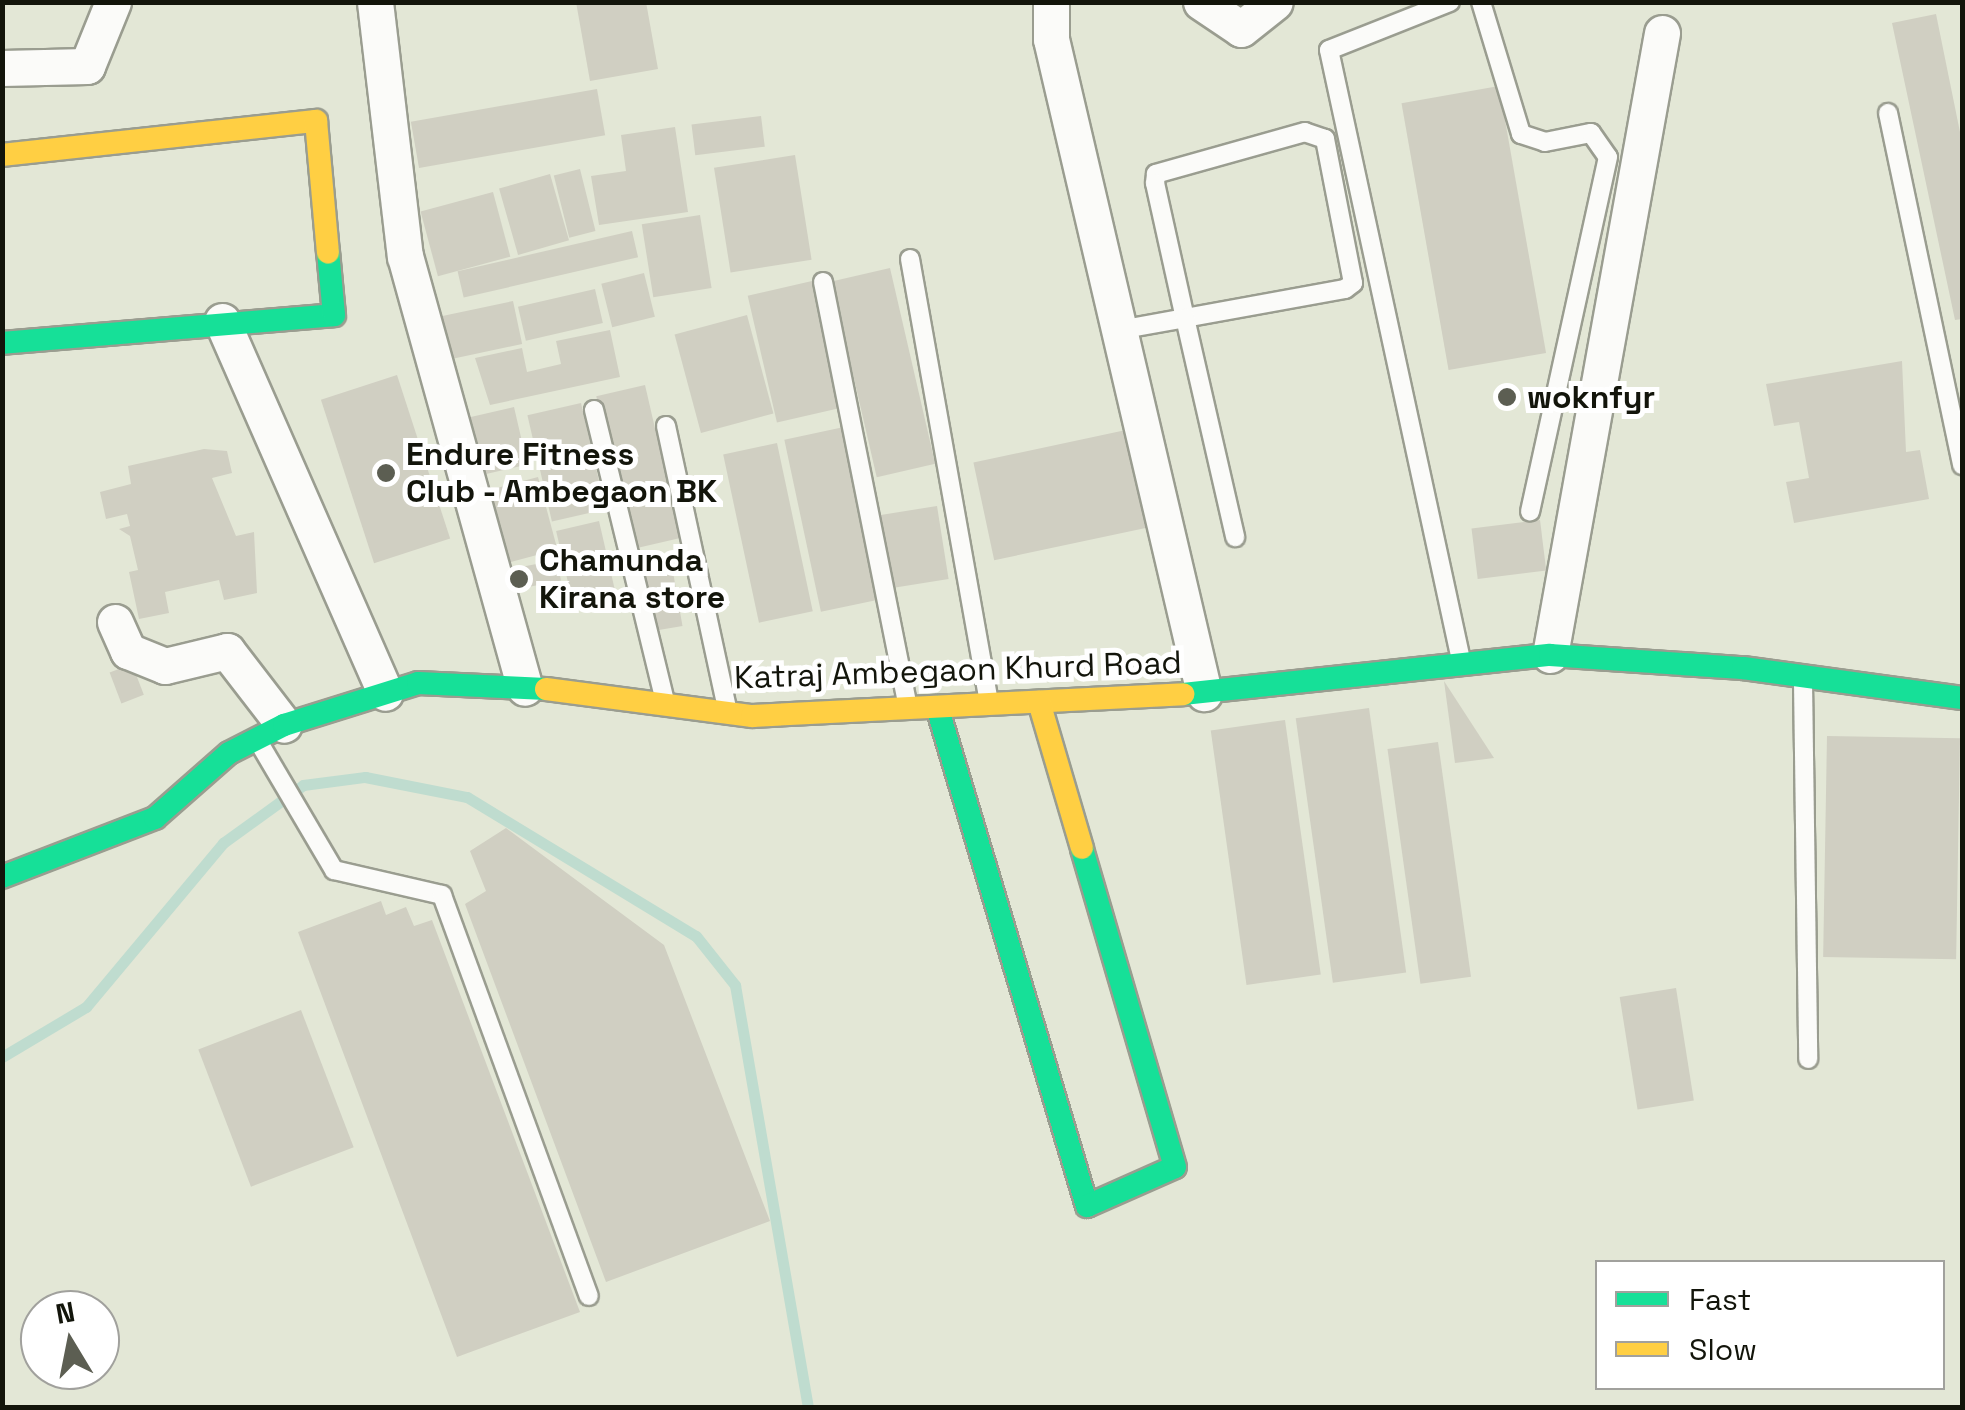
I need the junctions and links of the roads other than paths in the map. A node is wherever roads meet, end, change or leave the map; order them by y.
1 (113, 2) edge
2 (375, 2) edge
3 (1051, 2) edge
4 (1201, 2) edge
5 (1275, 2) edge
6 (1450, 2) edge
7 (1481, 2) edge
8 (1662, 33) dead end
9 (2, 68) edge
10 (1888, 113) dead end
11 (2, 155) edge
12 (910, 259) dead end
13 (823, 282) dead end
14 (1186, 318) junction
15 (222, 321) junction
16 (1119, 330) junction
17 (2, 343) edge
18 (594, 410) dead end
19 (666, 426) dead end
20 (1962, 464) edge
21 (1530, 512) dead end
22 (1235, 536) dead end
23 (116, 622) dead end
24 (1550, 654) junction
25 (1462, 664) junction
26 (1802, 676) junction
27 (525, 688) junction
28 (385, 693) junction
29 (1204, 693) junction
30 (1962, 698) edge
31 (1039, 702) junction
32 (666, 703) junction
33 (990, 704) junction
34 (937, 707) junction
35 (908, 708) junction
36 (728, 712) junction
37 (270, 732) junction
38 (2, 876) edge
39 (1808, 1059) dead end
40 (589, 1296) dead end

1 - 9 street
2 - 27 street
3 - 16 street
4 - 5 street
6 - 25 lane
7 - 21 lane
8 - 24 street
10 - 20 lane
11 - 15 street
12 - 33 lane
13 - 35 lane
14 - 14 lane
14 - 16 lane
14 - 22 lane
15 - 17 street
15 - 28 street
16 - 29 street
18 - 32 lane
19 - 36 lane
23 - 37 street
24 - 25 street, Katraj Ambegaon Khurd Road
24 - 26 street, Katraj Ambegaon Khurd Road
25 - 29 street, Katraj Ambegaon Khurd Road
26 - 30 street, Katraj Ambegaon Khurd Road
26 - 39 lane
27 - 28 street, Katraj Ambegaon Khurd Road
27 - 32 street, Katraj Ambegaon Khurd Road
28 - 37 street, Katraj Ambegaon Khurd Road
29 - 31 street, Katraj Ambegaon Khurd Road
31 - 33 street, Katraj Ambegaon Khurd Road
31 - 34 street
32 - 36 street, Katraj Ambegaon Khurd Road
33 - 34 street, Katraj Ambegaon Khurd Road
34 - 35 street, Katraj Ambegaon Khurd Road
35 - 36 street, Katraj Ambegaon Khurd Road
37 - 38 street, Katraj Ambegaon Khurd Road
37 - 40 lane

